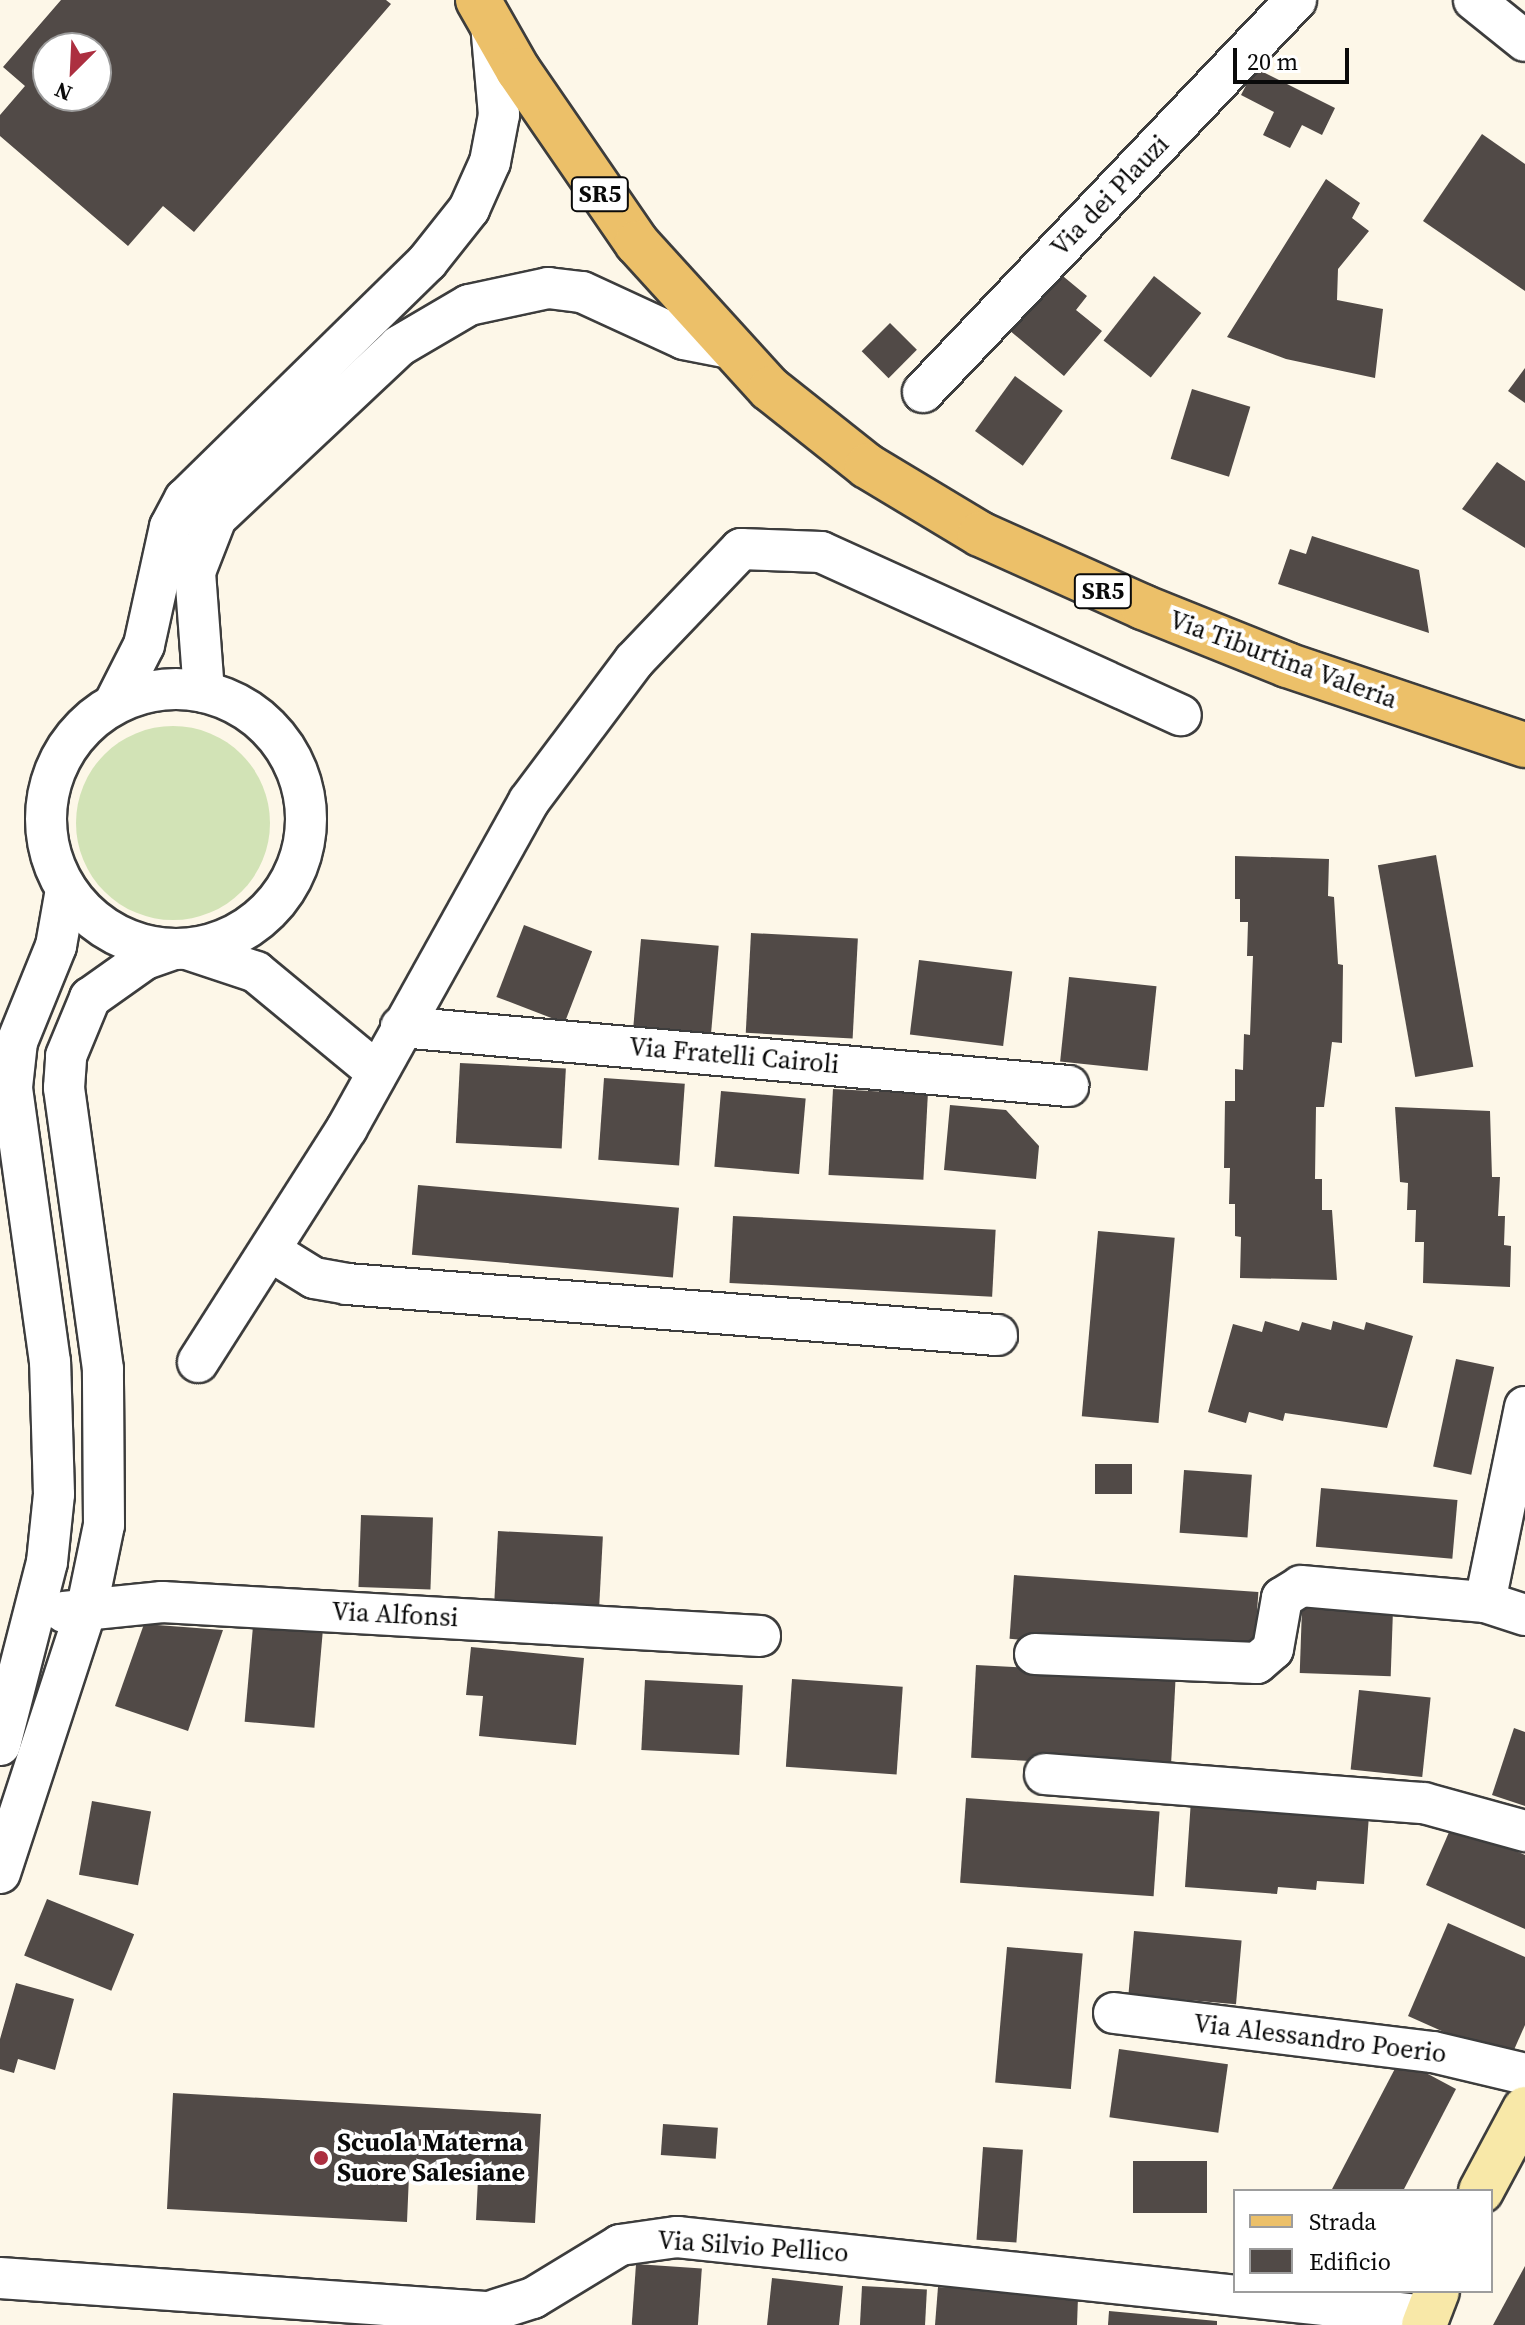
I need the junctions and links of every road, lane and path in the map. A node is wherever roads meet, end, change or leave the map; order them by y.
1 (1296, 0) edge
2 (1474, 0) edge
3 (485, 12) edge
4 (1525, 41) edge
5 (730, 348) junction
6 (923, 392) dead end
7 (204, 692) junction
8 (114, 704) junction
9 (1181, 715) dead end
10 (1525, 745) edge
11 (66, 889) junction
12 (274, 909) junction
13 (180, 949) junction
14 (271, 982) junction
15 (401, 1027) junction
16 (377, 1072) junction
17 (1068, 1086) dead end
18 (272, 1252) junction
19 (997, 1335) dead end
20 (198, 1362) dead end
21 (1525, 1407) edge
22 (1485, 1602) junction
23 (87, 1607) junction
24 (1525, 1615) edge
25 (16, 1627) edge
26 (760, 1636) dead end
27 (1035, 1654) dead end
28 (0, 1745) edge
29 (1045, 1774) dead end
30 (1525, 1831) edge
31 (0, 1873) edge
32 (1114, 2013) dead end
33 (1525, 2074) edge
34 (1525, 2109) edge
35 (1482, 2189) edge
36 (0, 2278) edge
37 (1233, 2292) edge
38 (1246, 2293) edge
39 (1429, 2311) edge

1 - 6 street, Via dei Plauzi
2 - 4 street
3 - 5 main road, Via Tiburtina Valeria / SR5
3 - 8 street
5 - 7 street
5 - 10 main road, Via Tiburtina Valeria / SR5
7 - 8 street
7 - 12 street
8 - 11 street
9 - 15 street
11 - 13 street
11 - 25 street
12 - 13 street
12 - 14 street
13 - 14 street
13 - 23 street
14 - 16 street
15 - 16 street
15 - 17 street, Via Fratelli Cairoli
16 - 18 street
18 - 19 street
18 - 20 street
21 - 22 street
22 - 24 street
22 - 27 street
23 - 25 street, Via Alfonsi
23 - 26 street, Via Alfonsi
23 - 31 street
25 - 28 street
29 - 30 street
32 - 33 street, Via Alessandro Poerio
34 - 35 main road
36 - 37 street, Via Silvio Pellico
38 - 39 street, Via Silvio Pellico

